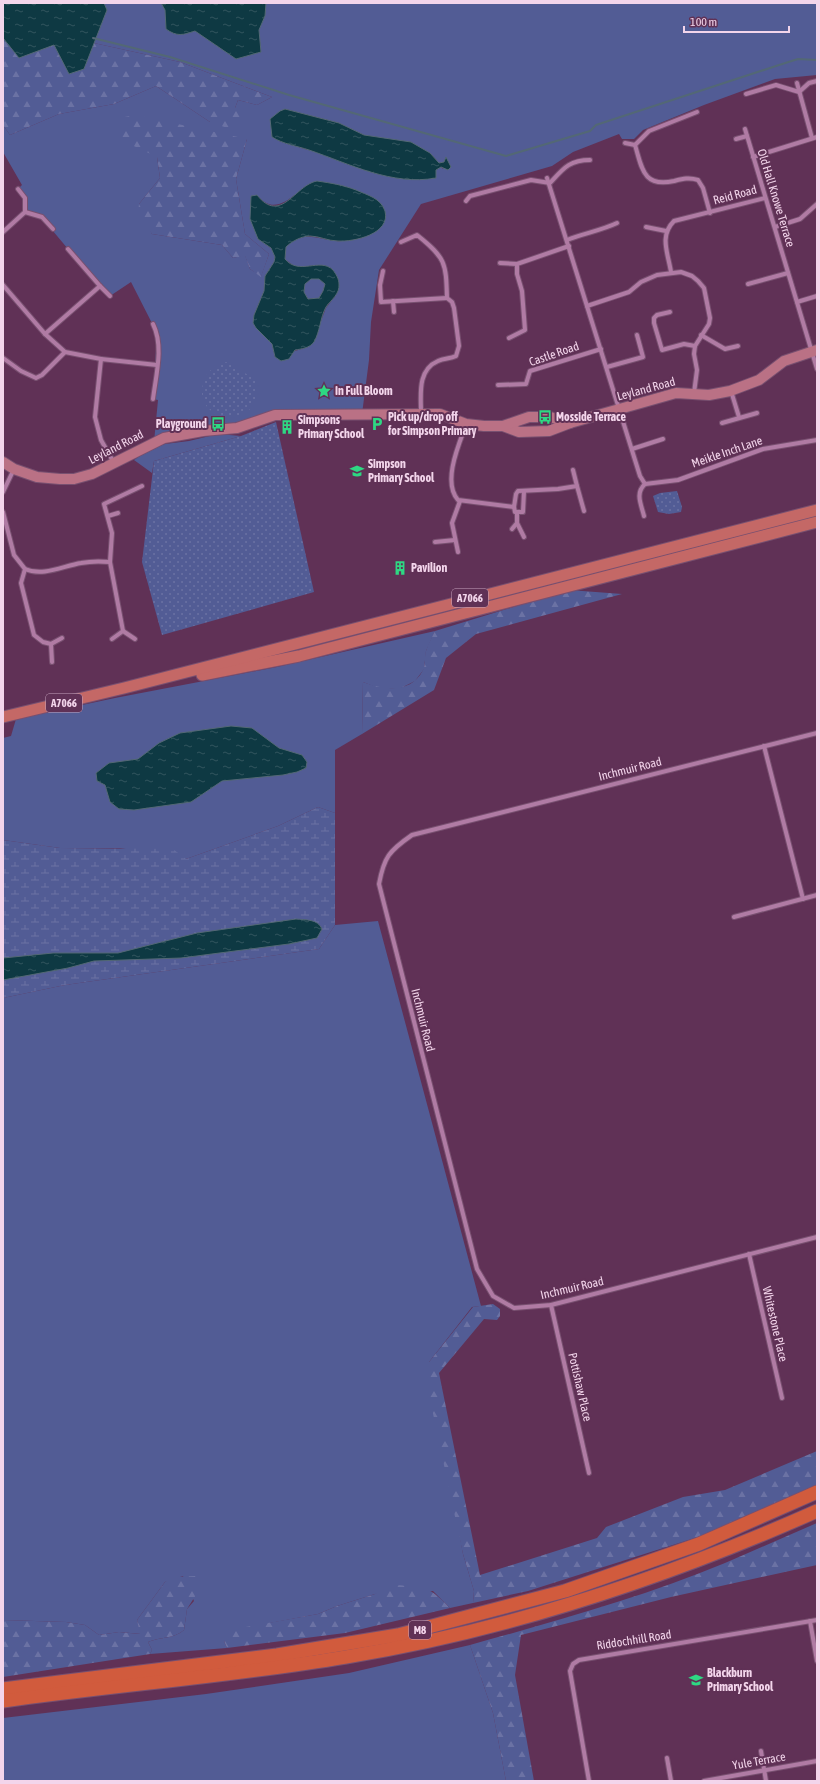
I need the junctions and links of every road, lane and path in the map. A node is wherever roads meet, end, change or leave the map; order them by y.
1 (817, 81) edge
2 (797, 83) dead end
3 (799, 92) junction
4 (746, 94) dead end
5 (697, 112) dead end
6 (745, 129) dead end
7 (747, 136) junction
8 (815, 137) edge
9 (736, 139) dead end
10 (625, 143) dead end
11 (636, 145) junction
12 (753, 157) junction
13 (590, 160) dead end
14 (547, 178) dead end
15 (550, 183) junction
16 (18, 189) dead end
17 (765, 198) junction
18 (466, 201) dead end
19 (817, 204) edge
20 (25, 212) junction
21 (710, 213) junction
22 (617, 223) dead end
23 (775, 227) junction
24 (646, 228) dead end
25 (53, 229) dead end
26 (666, 230) junction
27 (3, 232) edge
28 (567, 240) junction
29 (401, 242) dead end
30 (569, 246) junction
31 (68, 249) dead end
32 (500, 263) dead end
33 (517, 264) junction
34 (383, 271) dead end
35 (671, 272) junction
36 (788, 273) junction
37 (748, 284) dead end
38 (3, 285) edge
39 (100, 286) junction
40 (110, 296) dead end
41 (817, 296) edge
42 (447, 298) junction
43 (393, 301) junction
44 (797, 302) junction
45 (587, 306) junction
46 (394, 312) dead end
47 (670, 312) dead end
48 (153, 324) dead end
49 (44, 334) junction
50 (637, 335) dead end
51 (701, 335) junction
52 (509, 338) dead end
53 (695, 346) junction
54 (738, 346) dead end
55 (601, 349) junction
56 (814, 350) edge
57 (66, 352) junction
58 (3, 358) edge
59 (101, 359) junction
60 (156, 366) junction
61 (607, 367) junction
62 (817, 369) edge
63 (498, 385) dead end
64 (731, 391) junction
65 (694, 393) junction
66 (153, 399) dead end
67 (620, 410) junction
68 (757, 413) dead end
69 (421, 414) junction
70 (739, 417) junction
71 (570, 423) junction
72 (722, 423) dead end
73 (466, 424) junction
74 (503, 426) junction
75 (663, 439) dead end
76 (817, 440) edge
77 (632, 449) junction
78 (3, 462) edge
79 (114, 464) junction
80 (14, 469) junction
81 (573, 470) dead end
82 (645, 484) junction
83 (142, 486) dead end
84 (577, 486) junction
85 (524, 491) junction
86 (3, 492) edge
87 (460, 501) junction
88 (514, 507) junction
89 (817, 510) edge
90 (584, 511) dead end
91 (3, 512) edge
92 (118, 513) dead end
93 (517, 513) junction
94 (108, 516) junction
95 (644, 516) dead end
96 (817, 522) edge
97 (4, 523) edge
98 (516, 524) junction
99 (512, 529) dead end
100 (524, 537) dead end
101 (455, 540) junction
102 (435, 542) dead end
103 (458, 552) dead end
104 (110, 562) junction
105 (25, 569) junction
106 (123, 631) junction
107 (62, 638) dead end
108 (112, 639) dead end
109 (135, 639) dead end
110 (51, 644) junction
111 (52, 662) dead end
112 (124, 688) junction
113 (3, 717) edge
114 (817, 733) edge
115 (764, 746) junction
116 (817, 895) edge
117 (803, 899) junction
118 (734, 917) dead end
119 (817, 1237) edge
120 (749, 1254) junction
121 (552, 1305) junction
122 (782, 1398) dead end
123 (589, 1473) dead end
124 (817, 1492) edge
125 (817, 1511) edge
126 (817, 1620) edge
127 (810, 1621) junction
128 (817, 1660) edge
129 (3, 1689) edge
130 (3, 1701) edge
131 (761, 1751) dead end
132 (667, 1758) dead end
133 (817, 1761) edge
134 (764, 1771) junction
135 (589, 1781) edge
136 (671, 1781) edge
137 (704, 1781) edge
138 (766, 1781) edge

1 - 3 street
2 - 3 street
3 - 4 street
3 - 8 street
5 - 11 street
6 - 7 street, Old Hall Knowe Terrace
7 - 9 street
7 - 12 street, Old Hall Knowe Terrace
8 - 12 street
10 - 11 street
11 - 21 street, Reid Road
12 - 17 street, Old Hall Knowe Terrace
13 - 15 street
14 - 15 street
15 - 18 street
15 - 28 street
16 - 20 street
17 - 21 street, Reid Road
17 - 23 street, Old Hall Knowe Terrace
19 - 23 street
20 - 25 street
20 - 27 street
21 - 26 street, Reid Road
22 - 28 street
23 - 36 street, Old Hall Knowe Terrace
24 - 26 street
26 - 35 street
28 - 30 street
29 - 42 street
30 - 33 street
30 - 45 street
31 - 39 street
32 - 33 street
33 - 52 street
34 - 43 street
35 - 45 street
35 - 51 street
36 - 37 street
36 - 44 street, Old Hall Knowe Terrace
38 - 49 street
39 - 40 street
39 - 49 street
41 - 44 street
42 - 43 street
42 - 69 street
43 - 46 street
44 - 56 street, Old Hall Knowe Terrace
45 - 55 street
47 - 53 street
48 - 60 street
49 - 57 street
50 - 61 street
51 - 53 street
51 - 54 street
53 - 65 street
55 - 61 street
55 - 63 street, Castle Road
56 - 62 street
56 - 64 street, Leyland Road
57 - 58 street
57 - 59 street
59 - 60 street
59 - 79 street
60 - 66 street
61 - 67 street
64 - 65 street, Leyland Road
64 - 70 street
65 - 67 street, Leyland Road
67 - 71 street, Leyland Road
67 - 77 street
68 - 70 street
69 - 73 street, Leyland Road
69 - 79 street, Leyland Road
70 - 72 street
71 - 74 street, Leyland Road
71 - 74 street, Leyland Road
73 - 74 street, Leyland Road
73 - 87 street
75 - 77 street
76 - 82 street, Meikle Inch Lane
77 - 82 street
78 - 80 street, Leyland Road
79 - 80 street, Leyland Road
80 - 86 street
81 - 84 street
82 - 95 street
83 - 94 street
84 - 85 street
84 - 90 street
85 - 88 street
85 - 93 street
87 - 88 street
87 - 101 street
88 - 93 street
89 - 112 main road, A7066
91 - 97 street
92 - 94 street
93 - 98 street
94 - 104 street
96 - 112 main road, A7066
97 - 105 street
98 - 99 street
98 - 100 street
101 - 102 street
101 - 103 street
104 - 105 street
104 - 106 street
105 - 110 street
106 - 108 street
106 - 109 street
107 - 110 street
110 - 111 street
112 - 113 main road, A7066
114 - 115 street, Inchmuir Road
115 - 117 street
115 - 121 street, Inchmuir Road
116 - 117 street
117 - 118 street
119 - 120 street, Inchmuir Road
120 - 121 street, Inchmuir Road
120 - 122 street, Whitestone Place
121 - 123 street, Pottishaw Place
124 - 129 highway, M8
125 - 130 highway, M8
126 - 127 street, Riddochhill Road
127 - 128 street
127 - 135 street, Riddochhill Road
131 - 134 street
132 - 136 street
133 - 134 street, Yule Terrace
134 - 137 street, Yule Terrace
134 - 138 street

